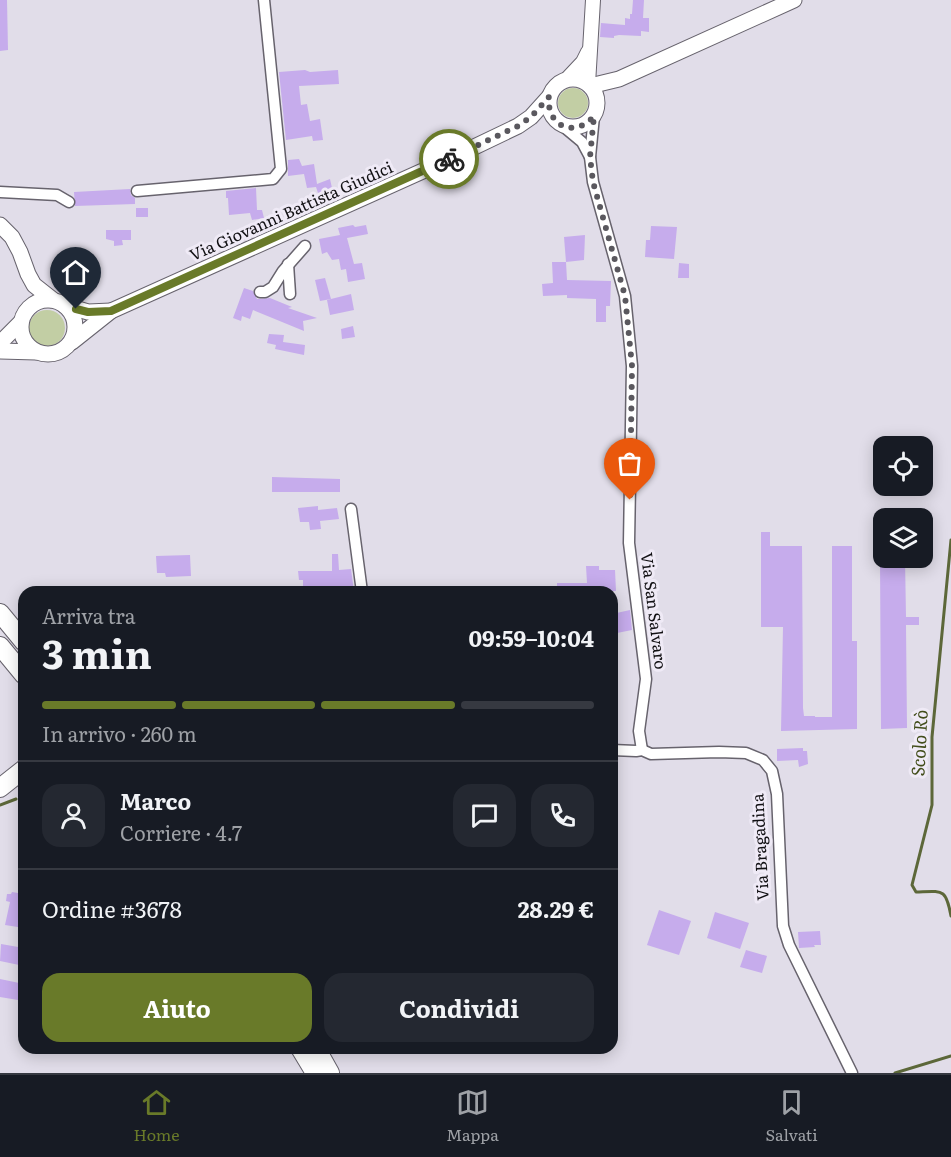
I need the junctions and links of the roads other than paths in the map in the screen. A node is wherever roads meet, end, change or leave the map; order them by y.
1 (264, 0) edge
2 (593, 0) edge
3 (794, 0) edge
4 (590, 50) junction
5 (567, 79) junction
6 (619, 80) junction
7 (589, 85) junction
8 (549, 97) junction
9 (596, 112) junction
10 (562, 125) junction
11 (518, 126) junction
12 (590, 157) junction
13 (137, 191) dead end
14 (0, 192) edge
15 (69, 202) dead end
16 (0, 225) edge
17 (305, 246) dead end
18 (288, 264) junction
19 (28, 274) junction
20 (260, 292) dead end
21 (290, 294) dead end
22 (57, 302) junction
23 (111, 311) junction
24 (23, 317) junction
25 (72, 342) junction
26 (0, 343) edge
27 (0, 351) edge
28 (36, 352) junction
29 (351, 509) dead end
30 (361, 586) edge
31 (0, 613) edge
32 (0, 633) edge
33 (18, 635) edge
34 (0, 645) edge
35 (18, 654) edge
36 (18, 668) edge
37 (618, 750) edge
38 (642, 750) junction
39 (18, 775) edge
40 (18, 786) edge
41 (0, 790) edge
42 (304, 1054) edge
43 (319, 1054) edge
44 (315, 1073) edge
45 (330, 1073) edge
46 (852, 1073) edge

1 - 13 street
2 - 4 street
3 - 6 main road, Via Giovanni Battista Giudici
4 - 5 street
4 - 7 street
5 - 7 main road, Via Giovanni Battista Giudici
5 - 8 main road, Via Giovanni Battista Giudici
6 - 7 main road, Via Giovanni Battista Giudici
6 - 9 main road, Via Giovanni Battista Giudici
7 - 9 main road
8 - 10 main road
8 - 11 main road, Via Giovanni Battista Giudici
9 - 10 main road, Via Giovanni Battista Giudici
9 - 12 street, Via San Salvaro
10 - 11 main road, Via Giovanni Battista Giudici
10 - 12 street, Via San Salvaro
11 - 23 main road, Via Giovanni Battista Giudici
12 - 38 street, Via San Salvaro
14 - 15 street
16 - 19 main road
17 - 18 street
18 - 20 street
18 - 21 street
19 - 22 main road
19 - 24 main road
22 - 23 main road, Via Giovanni Battista Giudici
22 - 24 main road
22 - 25 main road
23 - 25 main road, Via Giovanni Battista Giudici
24 - 26 main road
24 - 28 main road
25 - 28 main road
27 - 28 main road
29 - 30 street
31 - 33 highway
32 - 35 highway
34 - 36 highway
37 - 38 street, Via Bragadina
38 - 46 street, Via Bragadina
39 - 41 highway
40 - 41 highway
42 - 44 highway
43 - 45 highway

